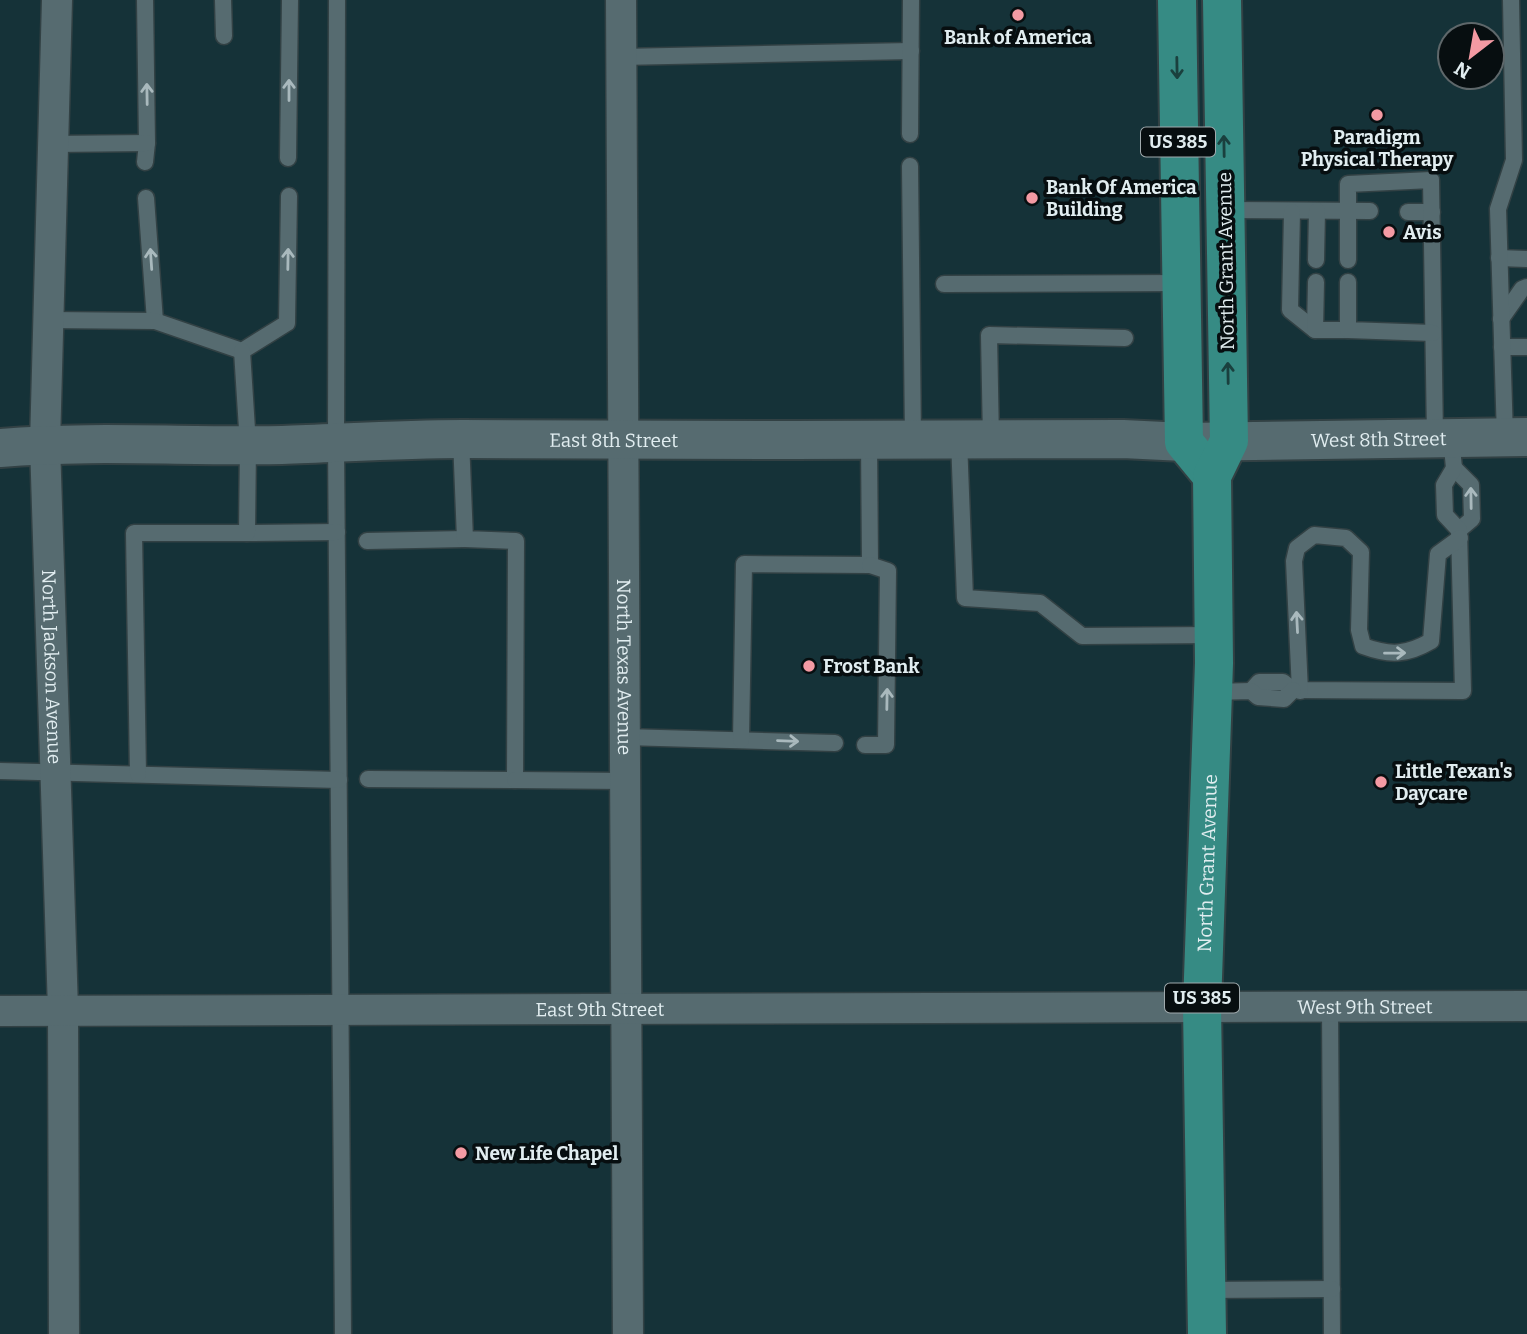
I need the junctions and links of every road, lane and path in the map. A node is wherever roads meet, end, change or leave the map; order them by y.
1 (57, 0) edge
2 (145, 0) edge
3 (223, 0) edge
4 (290, 0) edge
5 (337, 0) edge
6 (621, 0) edge
7 (911, 0) edge
8 (1177, 0) edge
9 (1222, 0) edge
10 (1511, 0) edge
11 (224, 36) dead end
12 (911, 51) junction
13 (621, 57) junction
14 (910, 134) dead end
15 (148, 143) junction
16 (53, 144) junction
17 (288, 158) dead end
18 (1520, 160) edge
19 (145, 162) dead end
20 (910, 166) dead end
21 (289, 196) dead end
22 (146, 198) dead end
23 (1225, 210) junction
24 (1317, 211) junction
25 (1349, 211) junction
26 (1370, 211) dead end
27 (1292, 212) junction
28 (1408, 212) dead end
29 (1432, 212) junction
30 (1499, 258) junction
31 (1527, 259) edge
32 (1316, 260) dead end
33 (1348, 260) dead end
34 (1316, 282) dead end
35 (1348, 282) dead end
36 (1180, 283) junction
37 (944, 284) dead end
38 (1527, 287) edge
39 (1501, 319) junction
40 (49, 320) junction
41 (155, 321) junction
42 (1315, 330) junction
43 (1348, 330) junction
44 (1433, 333) junction
45 (1125, 338) dead end
46 (1502, 347) junction
47 (1527, 347) edge
48 (242, 351) junction
49 (1516, 437) edge
50 (461, 439) junction
51 (624, 439) junction
52 (869, 440) junction
53 (913, 440) junction
54 (975, 440) junction
55 (1229, 441) junction
56 (1184, 442) junction
57 (336, 443) junction
58 (45, 444) junction
59 (248, 445) junction
60 (0, 448) edge
61 (1446, 448) junction
62 (1212, 476) junction
63 (337, 531) junction
64 (247, 533) junction
65 (1460, 534) junction
66 (465, 539) junction
67 (367, 541) dead end
68 (870, 565) junction
69 (1212, 635) junction
70 (1296, 691) junction
71 (1213, 692) junction
72 (625, 737) junction
73 (741, 740) junction
74 (835, 743) dead end
75 (864, 745) dead end
76 (0, 771) edge
77 (56, 771) junction
78 (138, 774) junction
79 (368, 779) dead end
80 (339, 780) junction
81 (515, 780) junction
82 (625, 781) junction
83 (1202, 1006) junction
84 (1330, 1006) junction
85 (1527, 1006) edge
86 (626, 1008) junction
87 (340, 1009) junction
88 (63, 1010) junction
89 (0, 1011) edge
90 (1332, 1289) junction
91 (1206, 1290) junction
92 (64, 1334) edge
93 (343, 1334) edge
94 (628, 1334) edge
95 (1207, 1334) edge
96 (1332, 1334) edge

1 - 16 street, North Jackson Avenue
15 -> 2 lane
3 - 11 lane
17 -> 4 lane
5 - 57 lane
6 - 13 street, North Texas Avenue
7 - 12 lane
8 -> 36 main road, US 385
23 -> 9 main road, North Grant Avenue / US 385
10 - 18 lane
12 - 13 lane
12 - 14 lane
13 - 51 street, North Texas Avenue
15 - 16 lane
15 - 19 lane
16 - 40 street, North Jackson Avenue
18 - 30 lane
20 - 53 lane
48 -> 21 lane
41 -> 22 lane
23 - 27 lane
55 -> 23 main road, North Grant Avenue / US 385
24 - 25 lane
24 - 27 lane
24 - 32 lane
25 - 26 lane
25 - 29 lane
25 - 33 lane
27 - 42 lane
28 - 29 lane
29 - 44 lane
30 - 31 lane
30 - 39 lane
34 - 42 lane
35 - 43 lane
36 - 37 lane
36 - 56 main road, US 385
38 - 39 lane
39 - 46 lane
40 - 41 lane
40 - 58 street, North Jackson Avenue
41 - 48 lane
42 - 43 lane
43 - 44 lane
44 - 61 lane
45 - 54 lane
46 - 47 lane
46 - 49 lane
48 - 59 lane
49 - 61 main road, West 8th Street
50 - 51 main road, East 8th Street
50 - 57 main road, East 8th Street
50 - 66 lane
51 - 52 main road, East 8th Street
51 - 72 street, North Texas Avenue
52 - 53 main road, East 8th Street
52 - 68 lane
53 - 54 main road, East 8th Street
54 - 56 main road, East 8th Street
54 - 69 lane
55 - 56 main road, East 8th Street
55 - 61 main road, West 8th Street
55 - 62 main road, North Grant Avenue / US 385
56 - 62 main road
57 - 59 main road, East 8th Street
57 - 63 lane
58 - 59 main road, East 8th Street
58 - 60 main road, East 8th Street
58 - 77 street, North Jackson Avenue
59 - 64 lane
61 - 65 lane
65 -> 61 lane
62 - 69 main road, North Grant Avenue / US 385
63 - 64 lane
63 - 80 lane
64 - 78 lane
65 - 70 lane
70 -> 65 lane
66 - 67 lane
66 - 81 lane
68 - 73 lane
75 -> 68 lane
69 - 71 main road, North Grant Avenue / US 385
70 - 71 lane
71 - 83 main road, North Grant Avenue / US 385
72 - 73 lane
72 - 82 street, North Texas Avenue
73 -> 74 lane
76 - 77 lane
77 - 78 lane
77 - 88 street, North Jackson Avenue
78 - 80 lane
79 - 81 lane
80 - 87 lane
81 - 82 lane
82 - 86 street, North Texas Avenue
83 - 84 street, West 9th Street
83 - 86 street, East 9th Street
83 - 91 main road, North Grant Avenue / US 385
84 - 85 street, West 9th Street
84 - 90 lane
86 - 87 street, East 9th Street
86 - 94 street, North Texas Avenue
87 - 88 street, East 9th Street
87 - 93 lane
88 - 89 street, East 9th Street
88 - 92 street, North Jackson Avenue
90 - 91 lane
90 - 96 lane
91 - 95 main road, North Grant Avenue / US 385

